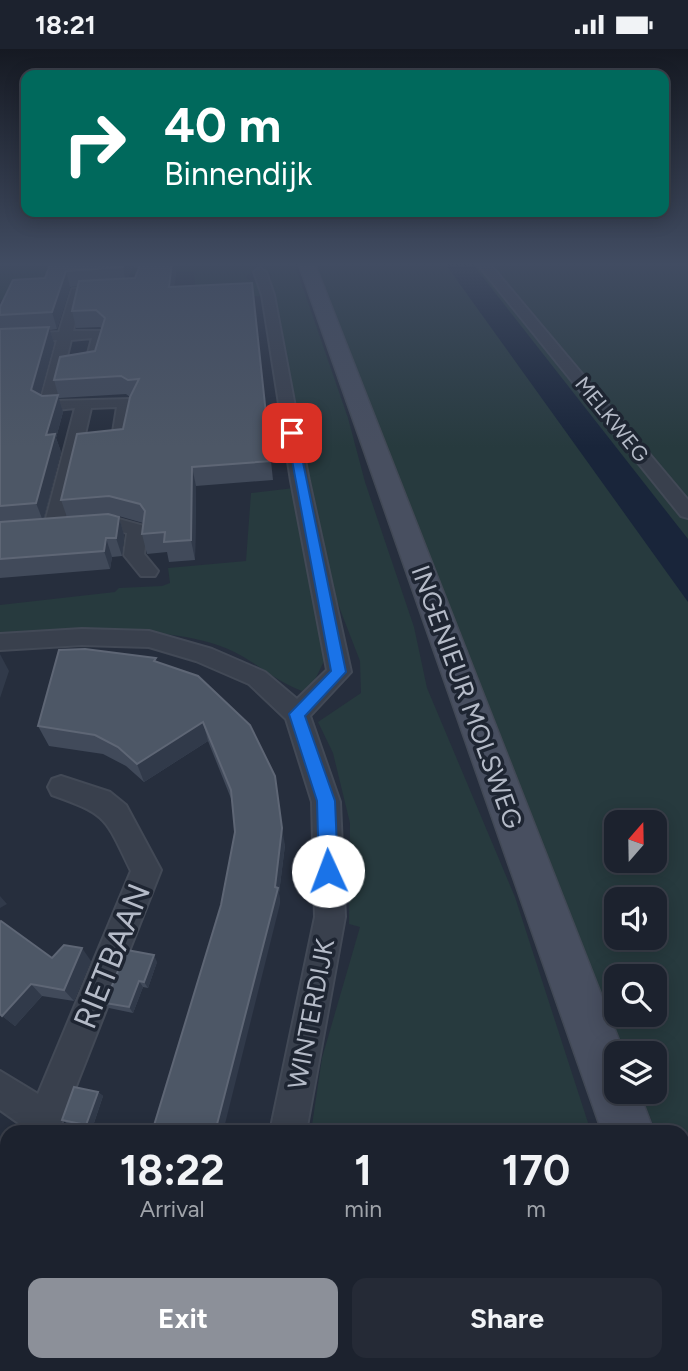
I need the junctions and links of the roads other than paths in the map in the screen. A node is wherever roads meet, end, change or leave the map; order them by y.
1 (67, 324) edge
2 (273, 324) edge
3 (329, 324) edge
4 (533, 324) edge
5 (64, 336) junction
6 (0, 339) edge
7 (56, 367) junction
8 (83, 403) junction
9 (73, 447) junction
10 (688, 512) edge
11 (148, 571) dead end
12 (0, 642) edge
13 (297, 714) junction
14 (61, 787) dead end
15 (0, 1089) edge
16 (42, 1125) edge
17 (43, 1125) edge
18 (289, 1125) edge
19 (625, 1125) edge

1 - 5 street
2 - 13 street
3 - 19 main road, INGENIEUR MOLSWEG
4 - 10 street, MELKWEG
5 - 6 street
5 - 7 street
5 - 7 street
7 - 8 street
8 - 9 street
8 - 9 street
9 - 11 street
12 - 13 street, WINTERDIJK
13 - 18 street, WINTERDIJK
14 - 17 street, RIETBAAN
15 - 16 street, RIETBAAN

